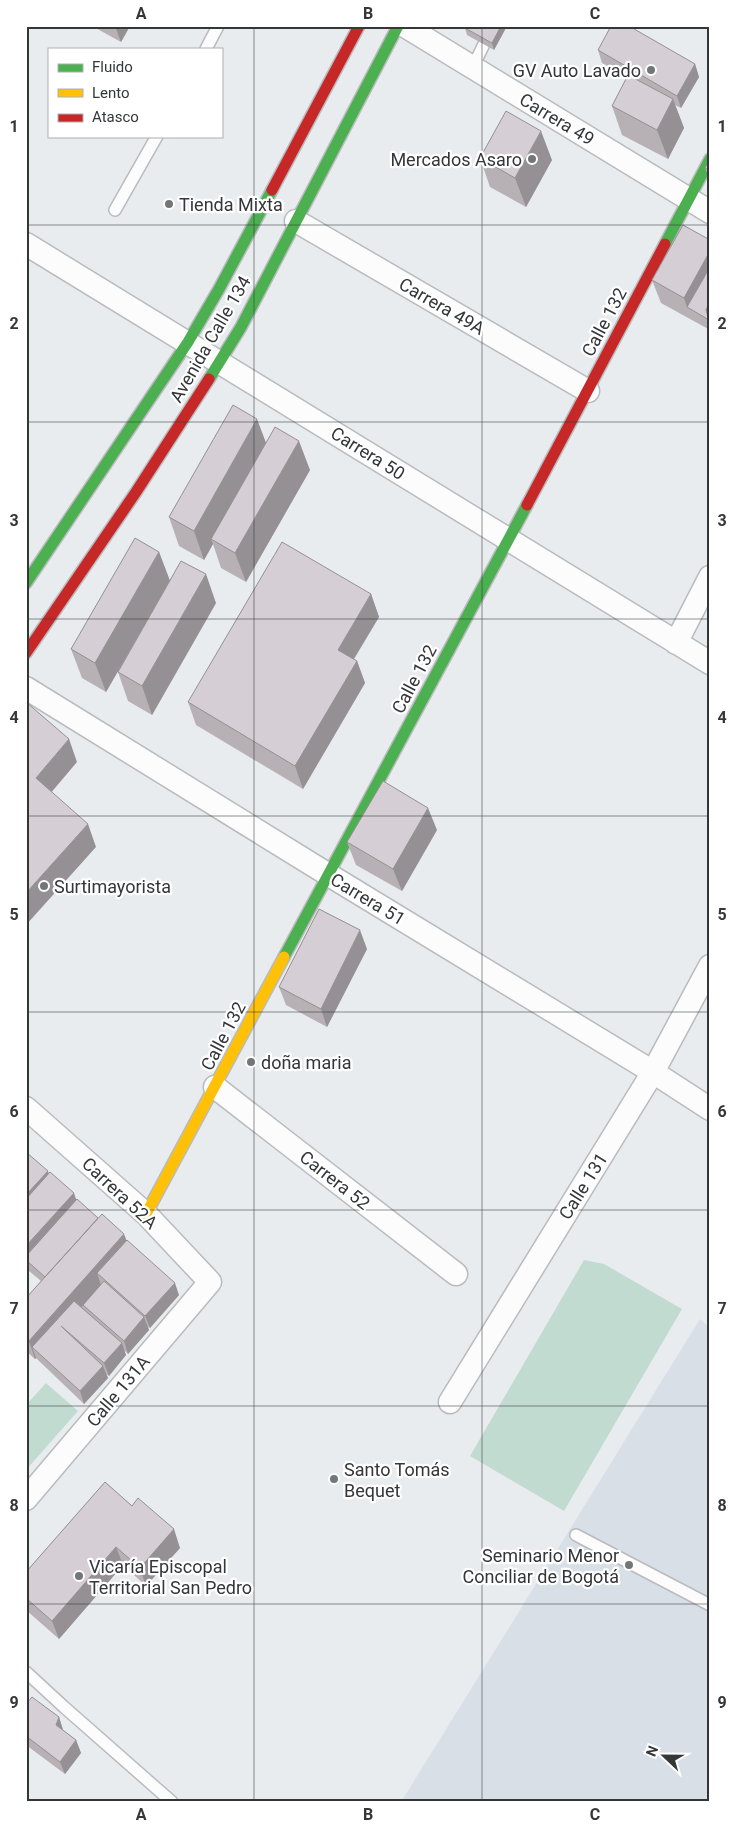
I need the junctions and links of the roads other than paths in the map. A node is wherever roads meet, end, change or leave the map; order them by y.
1 (218, 26) edge
2 (359, 26) edge
3 (398, 26) edge
4 (405, 26) edge
5 (484, 44) edge
6 (207, 48) edge
7 (473, 68) junction
8 (156, 138) edge
9 (710, 159) edge
10 (689, 199) junction
11 (116, 210) dead end
12 (710, 212) edge
13 (296, 221) junction
14 (27, 247) edge
15 (188, 342) junction
16 (220, 362) junction
17 (588, 391) junction
18 (509, 540) junction
19 (710, 577) edge
20 (26, 583) edge
21 (676, 643) junction
22 (26, 653) edge
23 (710, 663) edge
24 (26, 688) edge
25 (329, 875) junction
26 (710, 966) edge
27 (653, 1072) junction
28 (215, 1087) junction
29 (26, 1108) edge
30 (710, 1109) edge
31 (146, 1214) junction
32 (456, 1274) dead end
33 (210, 1282) joint
34 (450, 1402) dead end
35 (26, 1499) edge
36 (576, 1535) dead end
37 (710, 1605) edge
38 (26, 1672) edge
39 (172, 1802) edge

1 - 6 lane
2 - 15 main road, Avenida Calle 134
3 - 13 main road, Avenida Calle 134
4 - 7 street, Carrera 49
5 - 7 lane
7 - 10 street, Carrera 49
8 - 11 lane
9 - 10 main road, Calle 132
10 - 12 street, Carrera 49
10 - 17 main road, Calle 132
13 - 16 main road, Avenida Calle 134
13 - 17 street, Carrera 49A
14 - 15 street, Carrera 50
15 - 16 street, Carrera 50
15 - 20 main road, Avenida Calle 134
16 - 18 street, Carrera 50
16 - 22 main road, Avenida Calle 134
17 - 18 main road, Calle 132
18 - 21 street, Carrera 50
18 - 25 main road, Calle 132
19 - 21 street
21 - 23 street, Carrera 50
24 - 25 street, Carrera 51
25 - 27 street, Carrera 51
25 - 28 main road, Calle 132
26 - 27 street, Calle 131
27 - 30 street, Carrera 51
27 - 34 street, Calle 131
28 - 31 main road, Calle 132
28 - 32 street, Carrera 52
29 - 31 street, Carrera 52A
31 - 33 street, Carrera 52A
33 - 35 street, Calle 131A
36 - 37 lane
38 - 39 lane

